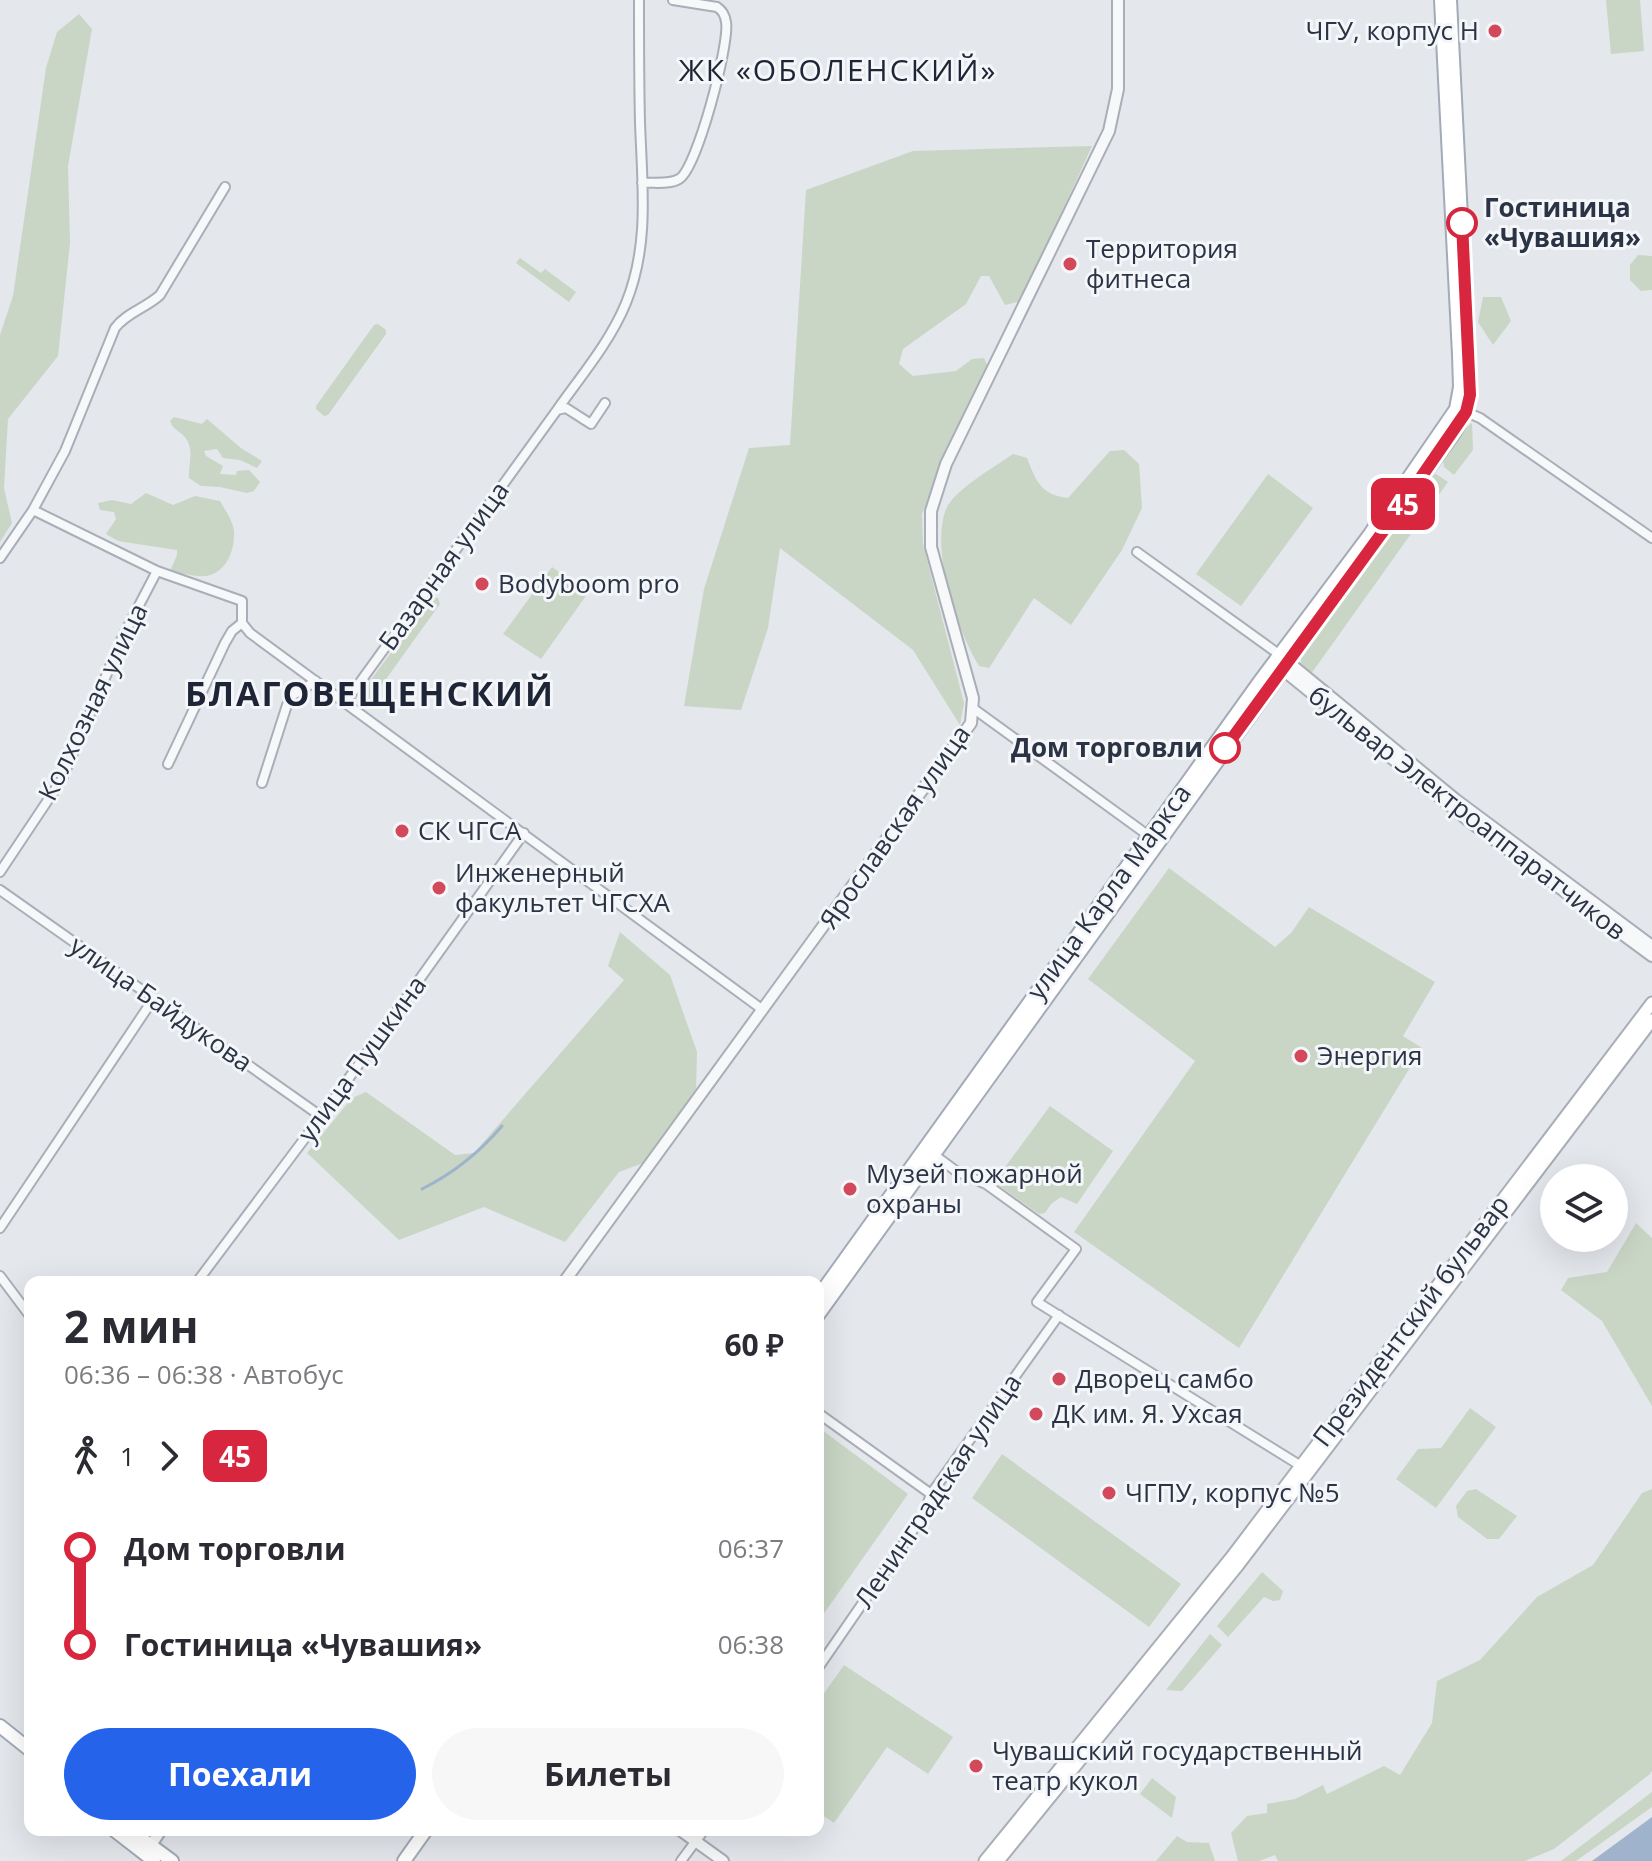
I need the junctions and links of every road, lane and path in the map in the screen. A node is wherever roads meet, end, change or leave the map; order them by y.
1 (639, 0) edge
2 (673, 0) edge
3 (1118, 0) edge
4 (1441, 0) edge
5 (1450, 0) edge
6 (1449, 62) junction
7 (642, 183) junction
8 (225, 187) dead end
9 (605, 403) dead end
10 (557, 410) junction
11 (1461, 411) junction
12 (33, 510) junction
13 (1652, 538) edge
14 (1137, 552) dead end
15 (0, 558) edge
16 (157, 571) junction
17 (242, 623) junction
18 (1283, 662) junction
19 (316, 681) junction
20 (345, 703) junction
21 (974, 709) junction
22 (168, 764) dead end
23 (262, 783) dead end
24 (524, 833) junction
25 (1153, 839) junction
26 (0, 872) edge
27 (0, 890) edge
28 (1652, 946) edge
29 (1652, 956) edge
30 (154, 998) junction
31 (1652, 1003) edge
32 (763, 1010) junction
33 (1652, 1020) edge
34 (322, 1117) junction
35 (929, 1152) junction
36 (0, 1228) edge
37 (0, 1276) edge
38 (202, 1276) edge
39 (568, 1276) edge
40 (824, 1289) edge
41 (824, 1306) edge
42 (24, 1308) edge
43 (1059, 1315) junction
44 (824, 1417) edge
45 (1334, 1430) junction
46 (1304, 1469) junction
47 (931, 1494) junction
48 (824, 1658) edge
49 (0, 1726) edge
50 (0, 1736) edge
51 (24, 1745) edge
52 (24, 1755) edge
53 (122, 1836) edge
54 (134, 1836) edge
55 (158, 1836) edge
56 (422, 1836) edge
57 (688, 1836) edge
58 (699, 1836) edge
59 (695, 1841) junction
60 (1004, 1847) junction
61 (147, 1855) edge
62 (172, 1861) edge
63 (404, 1861) edge
64 (681, 1861) edge
65 (723, 1861) edge
66 (985, 1861) edge
67 (998, 1861) edge

1 - 7 street, Базарная улица
2 - 7 street
3 - 21 street, Ярославская улица
4 - 6 main road
5 - 6 main road
6 - 11 main road
7 - 10 street, Базарная улица
8 - 12 street
9 - 10 street
10 - 20 street, Базарная улица
11 - 13 street
11 - 18 main road, улица Карла Маркса
12 - 15 street
12 - 16 street, Колхозная улица
14 - 18 street
16 - 17 street, Колхозная улица
16 - 26 street, Колхозная улица
17 - 19 street
17 - 22 street
18 - 25 main road, улица Карла Маркса
18 - 28 street, бульвар Электроаппаратчиков
18 - 29 street, бульвар Электроаппаратчиков
19 - 20 street
19 - 23 street
20 - 24 street
21 - 25 street
21 - 32 street, Ярославская улица
24 - 32 street
24 - 34 street, улица Пушкина
25 - 35 main road, улица Карла Маркса
27 - 30 street, улица Байдукова
30 - 34 street, улица Байдукова
30 - 36 street
31 - 45 main road, Президентский бульвар
32 - 39 street, Ярославская улица
33 - 45 main road, Президентский бульвар
34 - 38 street, улица Пушкина
35 - 40 main road, улица Карла Маркса
35 - 41 main road, улица Карла Маркса
35 - 43 street
37 - 42 street
43 - 46 street
43 - 47 street, Ленинградская улица
44 - 47 street
45 - 46 main road, Президентский бульвар
46 - 60 main road, Президентский бульвар
47 - 48 street, Ленинградская улица
49 - 51 main road
50 - 52 main road
53 - 61 main road
54 - 61 main road
55 - 61 street
56 - 63 main road
57 - 59 street
58 - 59 street
59 - 64 street
59 - 65 street
60 - 66 main road, Президентский бульвар
60 - 67 main road, Президентский бульвар
61 - 62 main road

